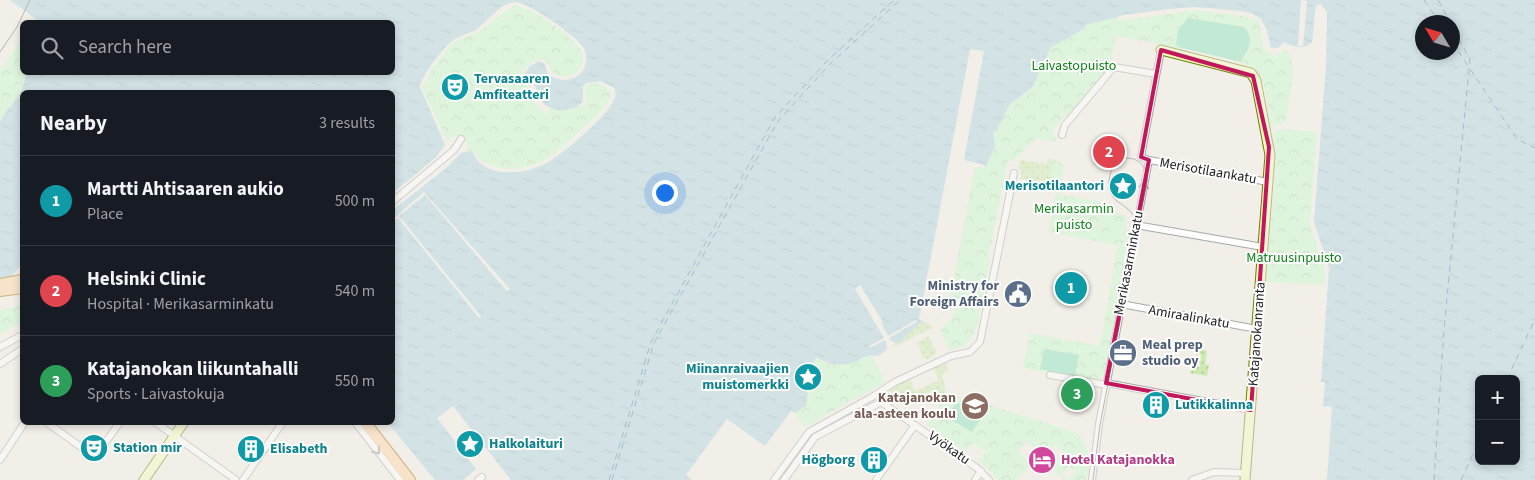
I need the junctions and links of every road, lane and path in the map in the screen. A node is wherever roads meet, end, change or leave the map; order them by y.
1 (1160, 50) joint
2 (1156, 74) junction
3 (1062, 135) dead end
4 (460, 139) dead end
5 (1149, 160) junction
6 (1014, 173) dead end
7 (1268, 182) junction
8 (395, 199) edge
9 (1136, 225) junction
10 (1263, 247) junction
11 (20, 280) edge
12 (0, 284) edge
13 (20, 288) edge
14 (0, 291) edge
15 (1121, 304) junction
16 (1257, 329) junction
17 (20, 337) edge
18 (0, 347) edge
19 (20, 351) edge
20 (0, 364) edge
21 (1050, 375) dead end
22 (1106, 384) junction
23 (1251, 410) junction
24 (23, 425) edge
25 (50, 425) edge
26 (118, 425) edge
27 (158, 425) edge
28 (182, 425) edge
29 (281, 425) edge
30 (357, 425) edge
31 (367, 425) edge
32 (375, 425) edge
33 (915, 425) junction
34 (174, 436) junction
35 (0, 460) edge
36 (981, 471) junction
37 (1246, 477) edge
38 (144, 480) edge
39 (236, 480) edge
40 (243, 480) edge
41 (400, 480) edge
42 (410, 480) edge
43 (418, 480) edge
44 (774, 480) edge
45 (784, 480) edge
46 (876, 480) edge
47 (974, 480) edge
48 (989, 480) edge
49 (1092, 480) edge
50 (1192, 480) edge

1 - 2 street, Merikasarminkatu
1 - 7 street, Katajanokanranta
2 - 3 street
2 - 5 street, Merikasarminkatu
4 - 8 street
5 - 7 street, Merisotilaankatu
9 -> 5 street, Merikasarminkatu
6 - 44 street
7 - 10 street, Katajanokanranta
9 - 10 street
9 - 15 street, Merikasarminkatu
10 - 16 street, Katajanokanranta
11 - 12 main road
13 - 14 main road
15 - 16 street, Amiraalinkatu
15 - 22 street, Merikasarminkatu
16 - 23 street, Katajanokanranta
17 - 18 street
19 - 20 street
21 - 22 street
22 - 23 street
22 - 49 street, Merikasarminkatu
23 - 37 street, Katajanokanranta
24 - 35 street
25 - 26 street
27 - 34 street
28 - 34 street
29 - 40 street
30 -> 41 street
31 - 42 main road
32 - 43 main road
33 - 36 street, Vyökatu
33 - 45 street, Vyökatu
33 - 46 street
34 - 38 street
34 - 39 street
36 - 47 street
36 - 48 street, Vyökatu
37 - 50 street

